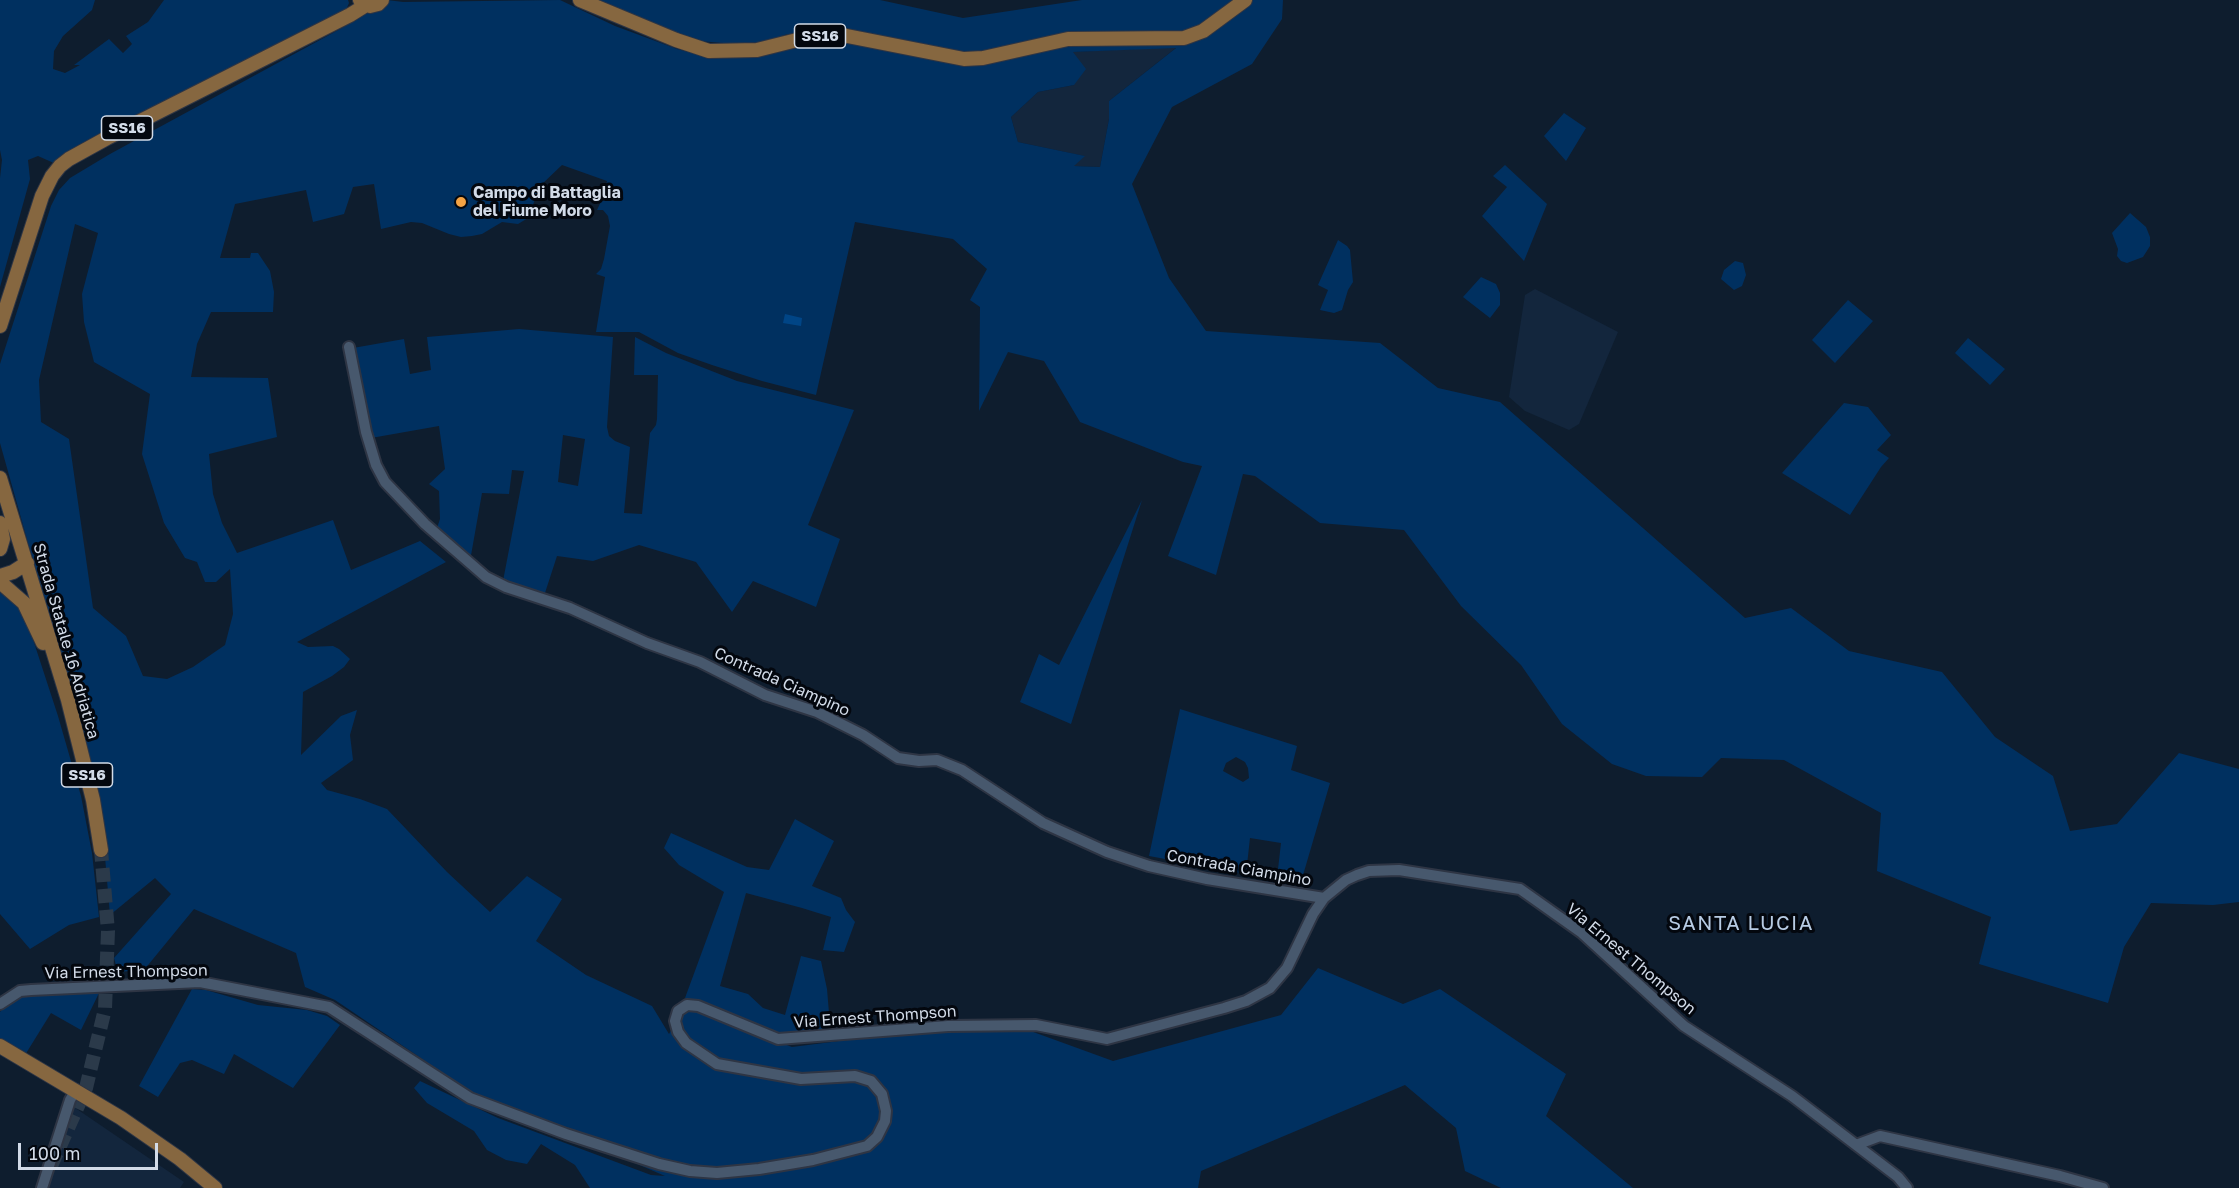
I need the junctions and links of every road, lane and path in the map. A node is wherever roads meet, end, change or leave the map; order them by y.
1 (382, 0) edge
2 (580, 0) edge
3 (1245, 0) edge
4 (362, 2) edge
5 (0, 326) edge
6 (349, 347) dead end
7 (0, 485) edge
8 (0, 523) edge
9 (0, 549) edge
10 (27, 563) junction
11 (0, 566) edge
12 (0, 576) edge
13 (0, 582) edge
14 (68, 700) junction
15 (101, 850) tunnel mouth
16 (1324, 898) junction
17 (0, 1004) edge
18 (0, 1046) edge
19 (76, 1090) junction
20 (1856, 1145) junction
21 (42, 1188) edge
22 (215, 1188) edge
23 (1907, 1188) edge
24 (2103, 1188) edge

1 - 4 main road, SS16
2 - 3 main road, SS16
4 - 5 main road, SS16
6 - 16 street, Contrada Ciampino
7 - 10 main road, Strada Statale 16 Adriatica / SS16
8 - 9 main road
10 - 11 main road
10 - 12 main road
10 - 14 main road, Strada Statale 16 Adriatica / SS16
13 - 14 main road
14 - 15 main road, Strada Statale 16 Adriatica / SS16
16 - 17 street, Via Ernest Thompson
16 - 20 street, Via Ernest Thompson
18 - 19 main road
19 - 21 street
19 - 22 main road
20 - 23 street, Via Ernest Thompson
20 - 24 street

